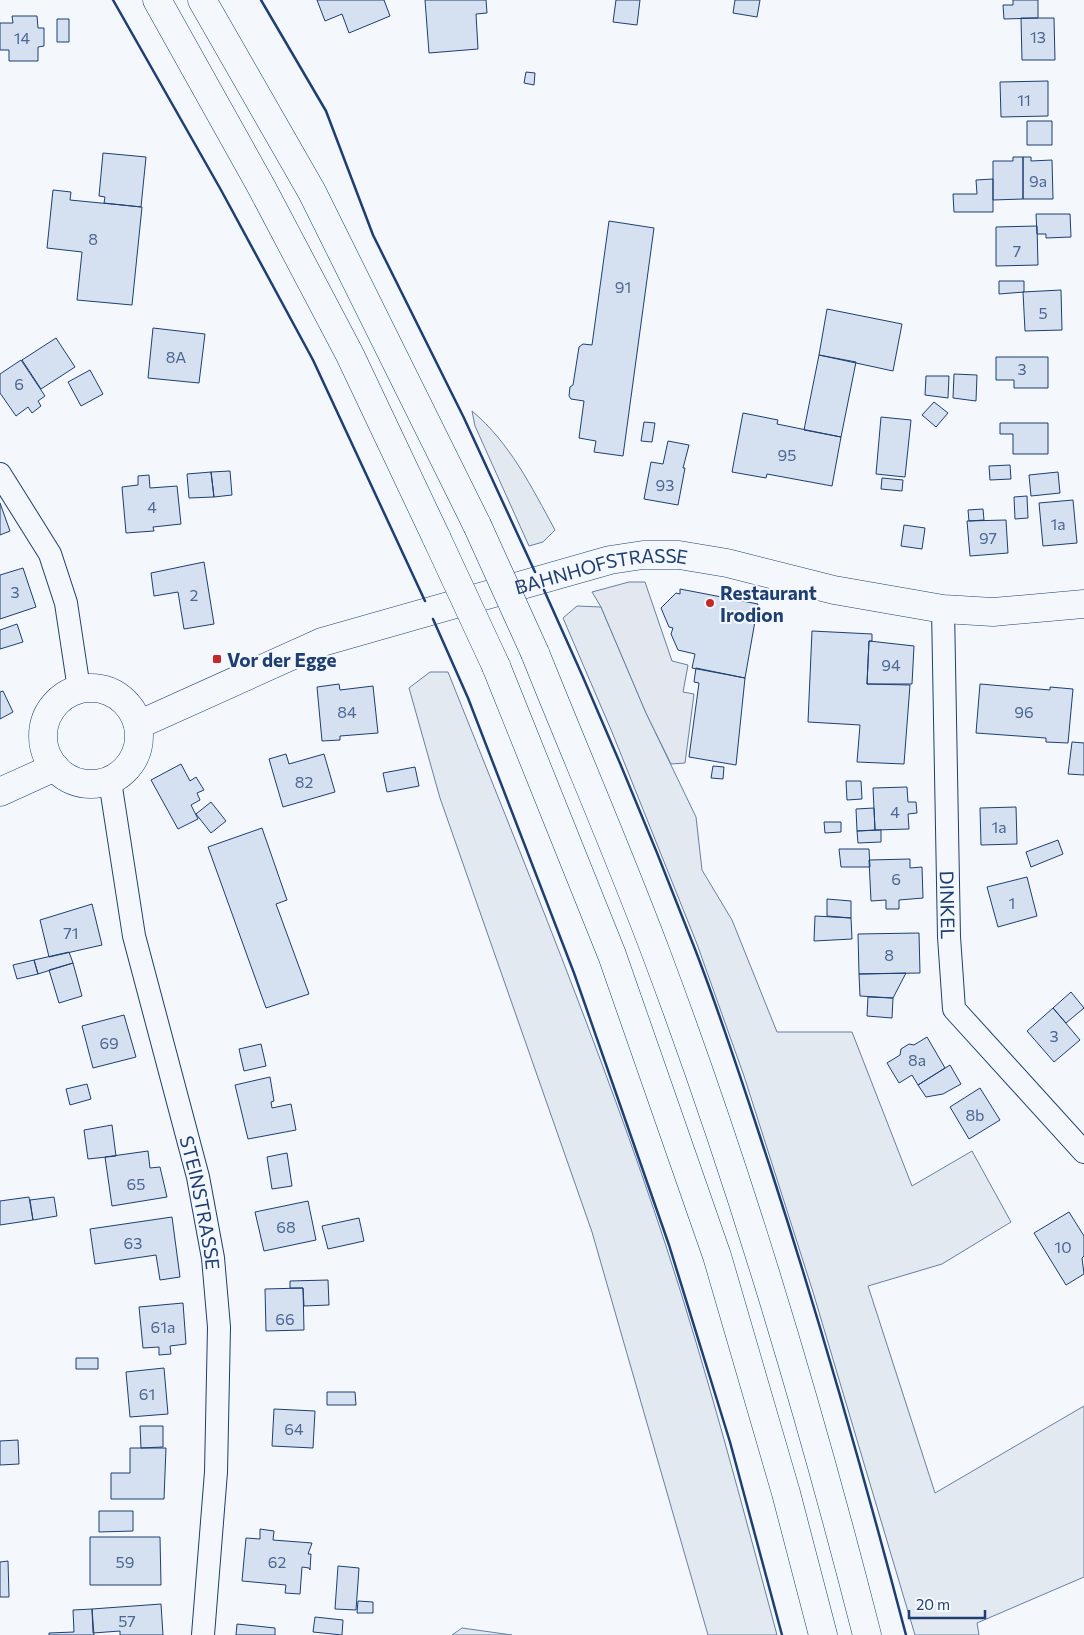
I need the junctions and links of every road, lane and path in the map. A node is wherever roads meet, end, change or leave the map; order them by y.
1 (157, 0) edge
2 (202, 0) edge
3 (0, 474) edge
4 (1084, 604) edge
5 (943, 609) junction
6 (79, 689) junction
7 (138, 725) junction
8 (55, 767) junction
9 (110, 780) junction
10 (0, 792) edge
11 (1084, 1152) edge
12 (203, 1635) edge
13 (823, 1635) edge
14 (867, 1635) edge

1 - 13 main road, bridge
2 - 14 main road, bridge
3 - 6 street
4 - 5 main road, BAHNHOFSTRASSE
5 - 7 main road, BAHNHOFSTRASSE
5 - 11 street, DINKEL
6 - 7 main road
6 - 8 main road
7 - 9 main road
8 - 9 main road
8 - 10 main road
9 - 12 street, STEINSTRASSE

